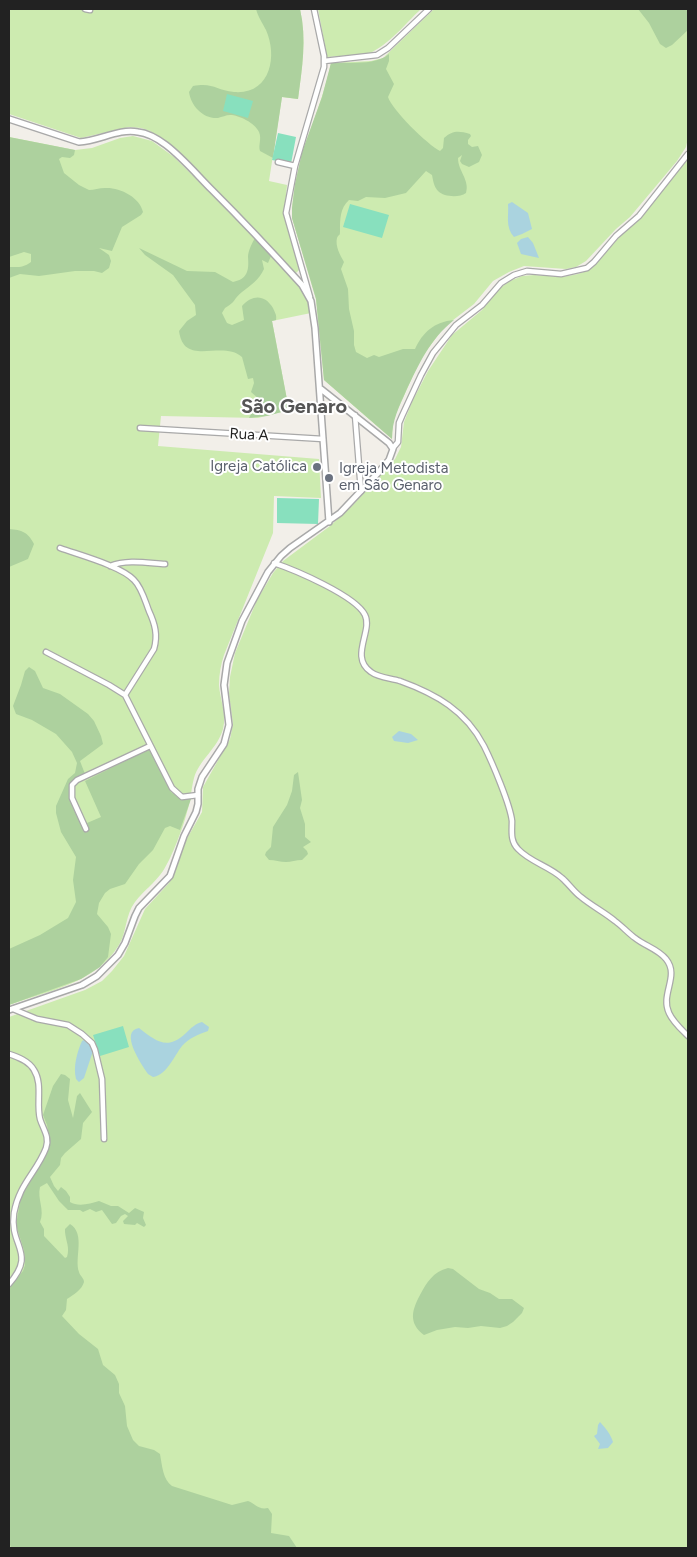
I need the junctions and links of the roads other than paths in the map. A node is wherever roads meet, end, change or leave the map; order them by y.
1 (314, 9) edge
2 (429, 9) edge
3 (324, 61) junction
4 (9, 119) edge
5 (688, 154) edge
6 (278, 162) dead end
7 (294, 166) junction
8 (311, 301) junction
9 (321, 389) junction
10 (355, 415) junction
11 (140, 428) dead end
12 (323, 439) junction
13 (392, 448) junction
14 (361, 492) junction
15 (328, 522) junction
16 (60, 548) dead end
17 (274, 563) junction
18 (165, 564) dead end
19 (110, 566) junction
20 (46, 652) dead end
21 (125, 695) junction
22 (150, 746) junction
23 (198, 795) junction
24 (86, 829) dead end
25 (11, 1010) edge
26 (688, 1036) edge
27 (9, 1054) edge
28 (104, 1139) dead end
29 (9, 1284) edge

1 - 3 street
2 - 3 street
3 - 7 street
4 - 8 street
5 - 13 street
6 - 7 street
7 - 8 street
8 - 9 street
9 - 10 street
9 - 12 street
10 - 13 street
10 - 14 street
11 - 12 street, Rua A
12 - 15 street
13 - 14 street
14 - 15 street
15 - 17 street
16 - 19 street
17 - 23 street
17 - 26 street
18 - 19 street
19 - 21 street
20 - 21 street
21 - 22 street
22 - 23 street
22 - 24 street
23 - 25 street
25 - 28 street
27 - 29 street

